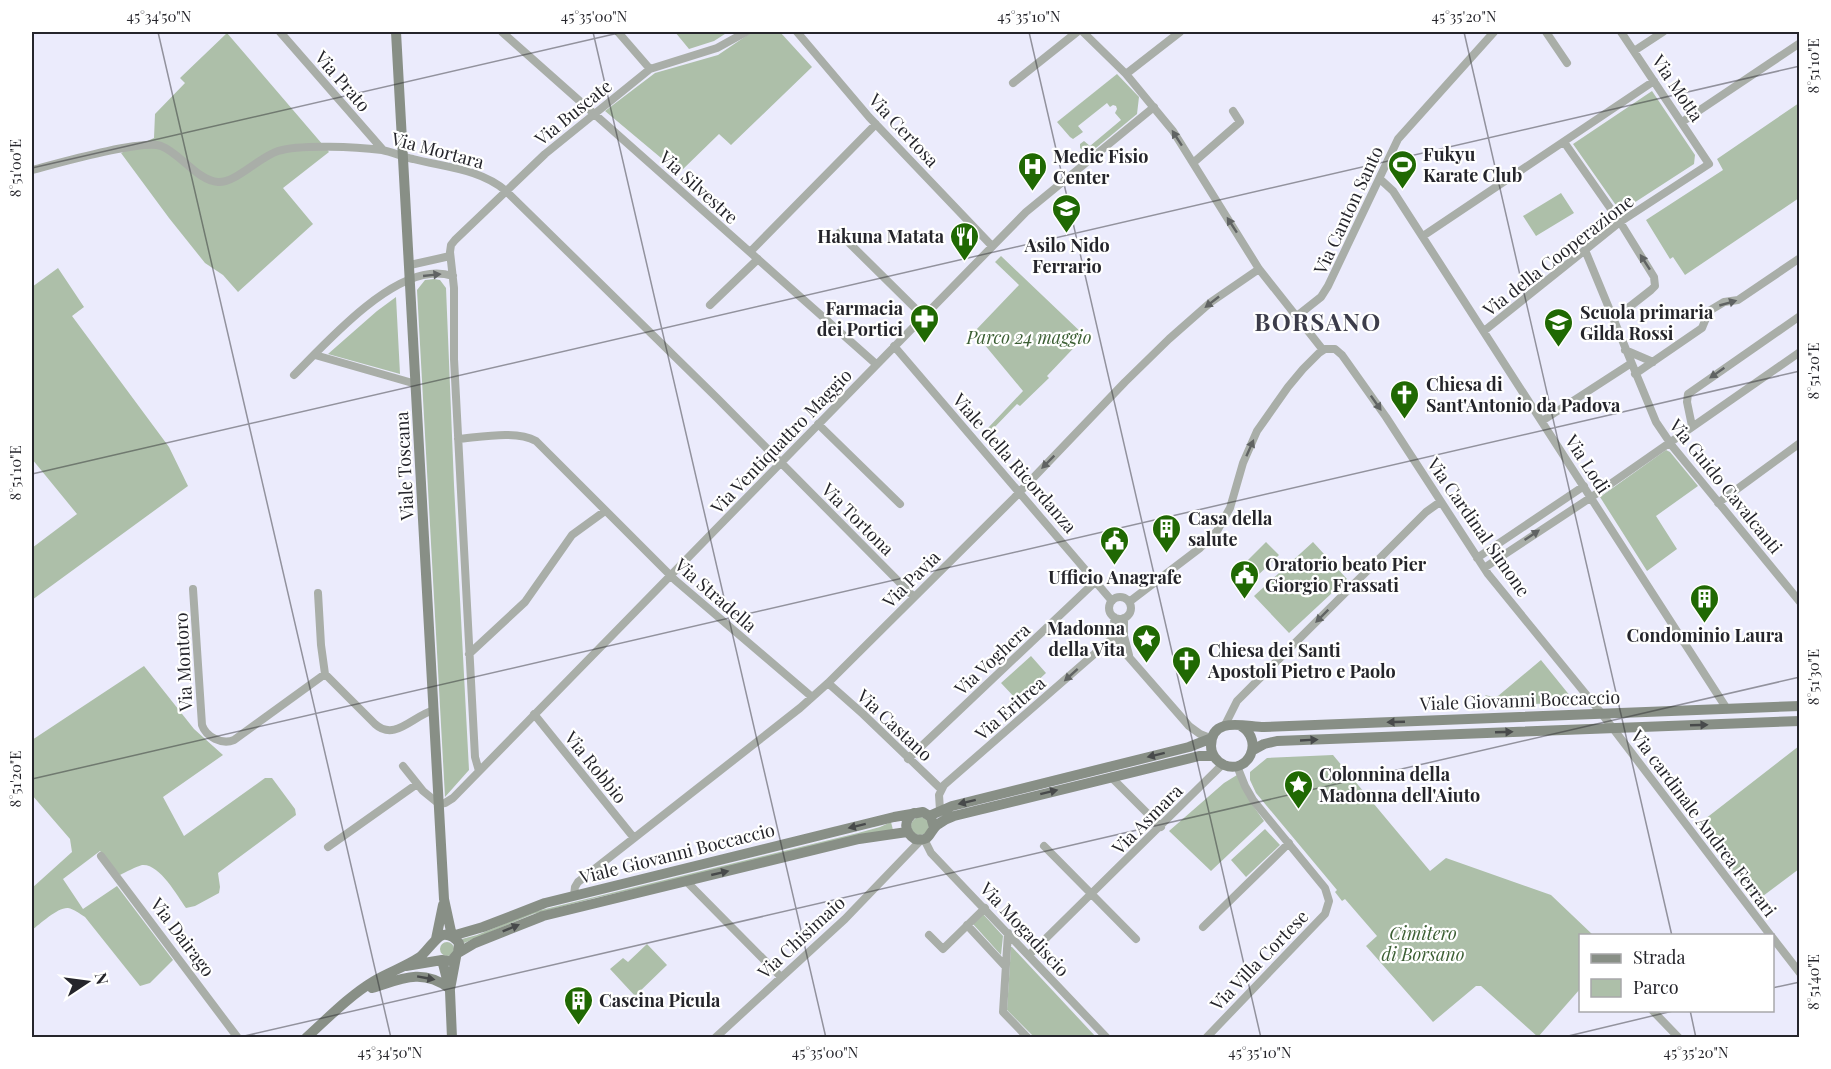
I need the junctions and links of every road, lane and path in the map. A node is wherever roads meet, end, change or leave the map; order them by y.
1 (280, 32) edge
2 (396, 32) edge
3 (502, 32) edge
4 (618, 32) edge
5 (747, 32) edge
6 (797, 32) edge
7 (1077, 32) edge
8 (1083, 32) edge
9 (1180, 32) edge
10 (1494, 32) edge
11 (1546, 32) edge
12 (1621, 32) edge
13 (1663, 32) edge
14 (1800, 43) edge
15 (1634, 51) junction
16 (1566, 63) dead end
17 (650, 69) junction
18 (1126, 74) junction
19 (1654, 81) junction
20 (1013, 83) dead end
21 (1154, 107) junction
22 (1233, 111) dead end
23 (594, 114) junction
24 (1682, 122) junction
25 (876, 123) junction
26 (1564, 142) junction
27 (383, 150) junction
28 (404, 156) junction
29 (1709, 162) joint
30 (1194, 163) junction
31 (32, 170) edge
32 (1380, 179) junction
33 (506, 191) junction
34 (1620, 222) junction
35 (839, 233) dead end
36 (1423, 236) junction
37 (992, 246) junction
38 (1585, 250) junction
39 (750, 252) junction
40 (450, 256) junction
41 (1800, 258) edge
42 (758, 259) junction
43 (410, 265) junction
44 (1259, 269) junction
45 (453, 276) junction
46 (410, 280) junction
47 (710, 305) dead end
48 (923, 316) junction
49 (1297, 316) junction
50 (1800, 316) edge
51 (1614, 319) junction
52 (1484, 331) junction
53 (894, 346) junction
54 (1323, 350) junction
55 (1625, 350) junction
56 (1800, 352) edge
57 (315, 355) junction
58 (1653, 362) junction
59 (876, 364) junction
60 (1630, 364) junction
61 (1635, 374) junction
62 (294, 375) dead end
63 (416, 384) junction
64 (1542, 421) junction
65 (818, 424) junction
66 (1692, 426) junction
67 (458, 439) junction
68 (1670, 443) junction
69 (1800, 443) edge
70 (780, 462) junction
71 (1584, 486) junction
72 (1020, 492) junction
73 (1591, 496) junction
74 (1440, 502) junction
75 (1718, 503) junction
76 (900, 504) dead end
77 (606, 511) junction
78 (1477, 558) junction
79 (1484, 568) junction
80 (670, 576) junction
81 (1096, 582) junction
82 (193, 589) dead end
83 (318, 593) dead end
84 (914, 597) junction
85 (1112, 601) junction
86 (1129, 602) junction
87 (1800, 602) edge
88 (1113, 617) junction
89 (1124, 618) junction
90 (1115, 636) junction
91 (469, 654) junction
92 (1130, 656) junction
93 (325, 674) junction
94 (828, 683) junction
95 (812, 697) junction
96 (1800, 706) edge
97 (1727, 709) junction
98 (434, 710) junction
99 (534, 714) junction
100 (1602, 714) junction
101 (1800, 721) edge
102 (1225, 725) junction
103 (1241, 726) junction
104 (1613, 728) junction
105 (1212, 738) junction
106 (1253, 750) junction
107 (1214, 756) junction
108 (908, 759) junction
109 (1223, 764) junction
110 (403, 766) dead end
111 (1237, 766) junction
112 (479, 771) junction
113 (1111, 777) junction
114 (417, 784) junction
115 (941, 789) junction
116 (439, 804) junction
117 (940, 810) junction
118 (914, 813) junction
119 (929, 816) junction
120 (1161, 827) junction
121 (934, 828) junction
122 (916, 837) junction
123 (634, 838) junction
124 (1289, 843) junction
125 (1044, 846) dead end
126 (328, 847) dead end
127 (101, 856) dead end
128 (686, 881) junction
129 (1092, 895) junction
130 (574, 896) junction
131 (444, 899) junction
132 (985, 908) junction
133 (967, 925) junction
134 (1203, 927) dead end
135 (1008, 933) junction
136 (1770, 934) edge
137 (929, 935) dead end
138 (452, 936) junction
139 (1137, 939) dead end
140 (1774, 939) edge
141 (435, 941) junction
142 (457, 955) junction
143 (1029, 955) junction
144 (442, 960) junction
145 (406, 966) junction
146 (1005, 966) junction
147 (1800, 973) edge
148 (781, 977) junction
149 (449, 990) junction
150 (360, 991) junction
151 (1653, 1012) edge
152 (1673, 1036) edge
153 (238, 1038) edge
154 (306, 1038) edge
155 (452, 1038) edge
156 (715, 1038) edge
157 (1028, 1038) edge
158 (1107, 1038) edge
159 (1206, 1038) edge

1 - 27 street, Via Prato
2 - 28 street, Viale Toscana
3 - 23 street, Via Silvestre
4 - 17 street
5 - 17 street, Via Buscate
6 - 25 street, Via Certosa
7 - 20 street
8 - 18 street
9 - 18 street
10 - 32 street, Via Canton Santo
11 - 16 street
12 - 15 street, Via Motta
13 - 15 street
14 - 24 street
15 - 19 street, Via Motta
17 - 23 street, Via Buscate
18 - 21 street
19 - 24 street, Via Motta
19 - 26 street
30 -> 21 street
21 - 37 street, Via Ventiquattro Maggio
22 - 30 street
23 - 33 street, Via Buscate
23 - 39 street, Via Silvestre
24 - 29 street, Via Motta
25 - 37 street, Via Certosa
25 - 39 street
26 - 34 street
26 - 36 street
27 - 28 street, Via Mortara
27 - 31 street, Via Mortara
28 - 33 street, Via Mortara
28 - 43 street, Viale Toscana
29 - 34 street, Via della Cooperazione
44 -> 30 street
32 - 36 street, Via Lodi
32 - 49 street, Via Canton Santo
33 - 40 street, Via Buscate
33 - 70 street, Via Mortara
34 - 38 street, Via della Cooperazione
51 -> 34 street
35 - 48 street
36 - 52 street, Via Lodi
37 - 48 street, Via Ventiquattro Maggio
38 - 51 street, Via Guido Cavalcanti
38 - 52 street, Via della Cooperazione
39 - 42 street, Via Silvestre
40 - 43 street
40 - 45 street
58 -> 41 street
42 - 47 street
42 - 59 street, Via Silvestre
43 - 46 street, Viale Toscana
44 - 49 street
44 -> 72 street, Via Pavia
46 -> 45 street
45 - 67 street
46 - 57 street
46 - 63 street, Viale Toscana
48 - 53 street, Via Ventiquattro Maggio
49 - 54 street
50 -> 66 street
51 - 55 street, Via Guido Cavalcanti
52 - 64 street, Via Lodi
53 - 59 street, Via Ventiquattro Maggio
53 - 72 street, Viale della Ricordanza
54 -> 74 street, Via Cardinal Simone
86 -> 54 street
55 - 58 street
55 - 60 street, Via Guido Cavalcanti
56 - 66 street
57 - 62 street
57 - 63 street
58 - 61 street
59 - 65 street, Via Ventiquattro Maggio
60 - 61 street, Via Guido Cavalcanti
60 - 64 street
61 - 68 street, Via Guido Cavalcanti
63 - 98 street, Viale Toscana
64 - 71 street, Via Lodi
65 - 70 street, Via Ventiquattro Maggio
65 - 76 street
66 - 68 street
67 - 77 street, Via Stradella
67 - 91 street
68 - 73 street
68 - 75 street, Via Guido Cavalcanti
69 - 75 street
70 - 80 street, Via Ventiquattro Maggio
70 - 84 street, Via Tortona
71 - 73 street, Via Lodi
71 - 78 street
72 - 81 street, Viale della Ricordanza
72 - 84 street, Via Pavia
79 -> 73 street
73 - 97 street, Via Lodi
74 - 78 street, Via Cardinal Simone
74 -> 102 street
75 - 87 street, Via Guido Cavalcanti
77 - 80 street, Via Stradella
77 - 91 street
78 - 79 street, Via Cardinal Simone
79 - 100 street, Via Cardinal Simone
80 - 95 street, Via Stradella
80 - 99 street, Via Ventiquattro Maggio
81 - 85 street, Viale della Ricordanza
81 - 108 street, Via Voghera
82 - 93 street, Via Montoro
83 - 93 street
84 - 94 street, Via Pavia
85 - 86 street
85 - 88 street
86 - 89 street
88 - 89 street
88 - 90 street
89 - 92 street
90 - 92 street
90 -> 115 street, Via Eritrea
91 - 112 street
92 - 105 street
93 - 98 street
94 - 95 street, Via Pavia
94 - 108 street, Via Castano
95 - 123 street, Via Pavia
96 - 97 street, Viale Giovanni Boccaccio
97 - 100 street, Viale Giovanni Boccaccio
98 - 116 street, Viale Toscana
99 - 112 street, Via Ventiquattro Maggio
99 - 123 street, Via Robbio
100 -> 103 street, Viale Giovanni Boccaccio
100 - 104 street, Via Cardinal Simone
104 -> 101 street, Viale Giovanni Boccaccio
102 - 103 street, Viale Giovanni Boccaccio
102 - 105 street
103 - 106 street
106 -> 104 street, Viale Giovanni Boccaccio
104 - 136 street, Via cardinale Andrea Ferrari
105 - 107 street
105 -> 117 street
106 - 111 street, Viale Giovanni Boccaccio
107 - 109 street
107 - 113 street
108 - 115 street, Via Castano
109 - 111 street
109 - 120 street, Via Asmara
110 - 114 street
111 - 124 street, Via Villa Cortese
112 - 116 street, Via Ventiquattro Maggio
113 - 120 street
121 -> 113 street
114 - 116 street
114 - 126 street
115 - 117 street
116 - 131 street, Viale Toscana
117 - 119 street
118 - 119 street, Viale Giovanni Boccaccio
118 - 122 street
118 -> 130 street, Viale Giovanni Boccaccio
119 - 121 street
120 - 129 street, Via Asmara
121 - 122 street
128 -> 122 street, Viale Giovanni Boccaccio
122 - 132 street, Via Mogadiscio
122 - 148 street, Via Chisimaio
123 - 130 street, Via Pavia
124 - 134 street
124 - 159 street, Via Villa Cortese
125 - 129 street
127 - 153 street, Via Dairago
142 -> 128 street, Viale Giovanni Boccaccio
128 - 148 street
129 - 139 street
129 - 143 street, Via Asmara
130 - 138 street, Viale Giovanni Boccaccio
131 - 138 street, Viale Toscana
131 - 141 street, Viale Toscana
132 - 133 street
132 - 135 street, Via Mogadiscio
133 - 137 street
133 - 146 street
135 - 143 street, Via Mogadiscio
135 - 146 street
138 - 141 street
138 - 142 street
140 - 147 street, Via cardinale Andrea Ferrari
141 - 144 street
141 - 145 street
142 - 144 street
142 - 149 street
143 - 158 street, Via Mogadiscio
144 - 145 street
144 - 149 street
145 - 150 street
146 - 157 street
148 - 156 street, Via Chisimaio
150 -> 149 street
149 - 155 street
150 - 154 street
151 - 152 street

